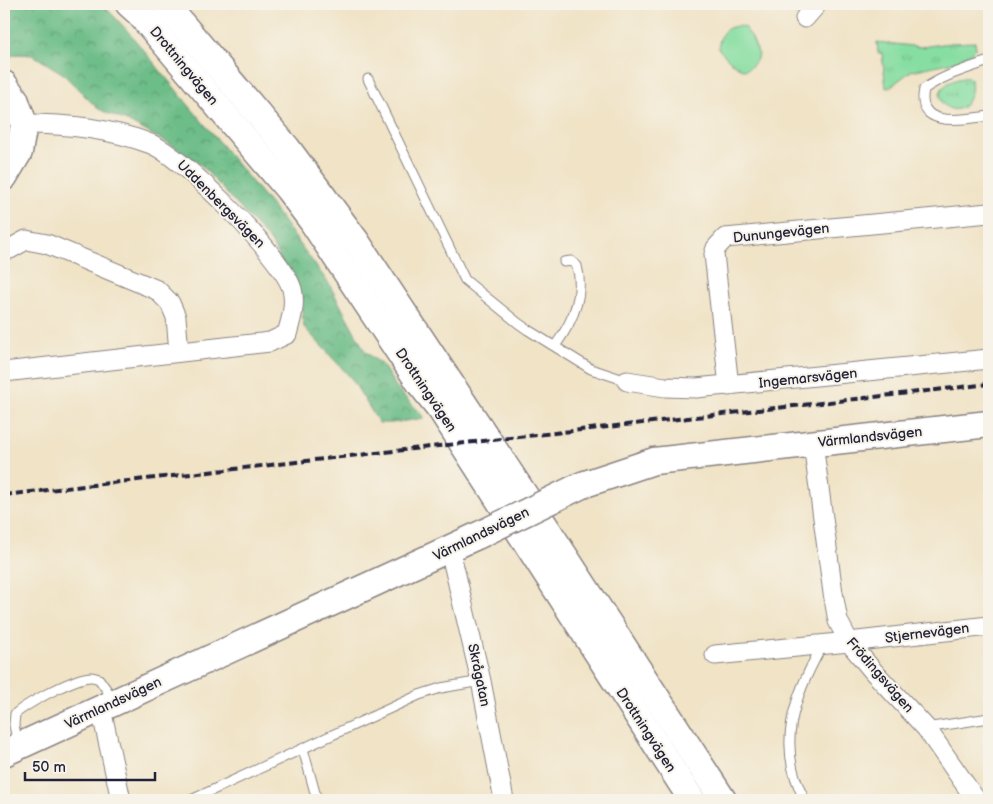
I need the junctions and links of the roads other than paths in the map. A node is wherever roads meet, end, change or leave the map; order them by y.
1 (129, 4) edge
2 (165, 4) edge
3 (818, 4) edge
4 (805, 18) dead end
5 (989, 61) edge
6 (368, 79) dead end
7 (4, 84) edge
8 (989, 116) edge
9 (24, 124) junction
10 (4, 177) edge
11 (989, 213) edge
12 (10, 249) dead end
13 (564, 262) dead end
14 (555, 346) junction
15 (180, 352) junction
16 (989, 359) edge
17 (4, 372) edge
18 (627, 381) joint
19 (729, 386) junction
20 (989, 424) edge
21 (813, 443) junction
22 (450, 550) junction
23 (989, 626) edge
24 (849, 642) junction
25 (823, 644) junction
26 (715, 655) dead end
27 (481, 681) junction
28 (108, 705) junction
29 (989, 718) edge
30 (926, 728) junction
31 (304, 749) junction
32 (11, 750) edge
33 (121, 800) edge
34 (191, 800) edge
35 (317, 800) edge
36 (504, 800) edge
37 (692, 800) edge
38 (723, 800) edge
39 (805, 800) edge
40 (976, 800) edge

1 - 37 main road, Drottningvägen
2 - 38 main road, Drottningvägen
3 - 4 street
5 - 8 lane
6 - 14 lane
7 - 9 main road
9 - 10 main road
9 - 15 street, Uddenbergsvägen
11 - 19 street, Dunungevägen
12 - 15 street
13 - 14 lane
14 - 18 lane
15 - 17 street, Uddenbergsvägen
16 - 19 street, Ingemarsvägen
18 - 19 street, Ingemarsvägen
20 - 21 main road, Värmlandsvägen
21 - 22 main road, Värmlandsvägen, bridge
21 - 24 street, Frödingsvägen
22 - 27 street, Skrågatan
22 - 28 main road, Värmlandsvägen
23 - 24 street, Stjernevägen
24 - 25 street, Stjernevägen
24 - 30 street, Frödingsvägen
25 - 26 street, Stjernevägen
25 - 39 lane
27 - 31 lane
27 - 36 street, Skrågatan
28 - 32 main road, Värmlandsvägen
28 - 32 lane
28 - 33 street
29 - 30 lane
30 - 40 street, Frödingsvägen
31 - 34 lane
31 - 35 lane

